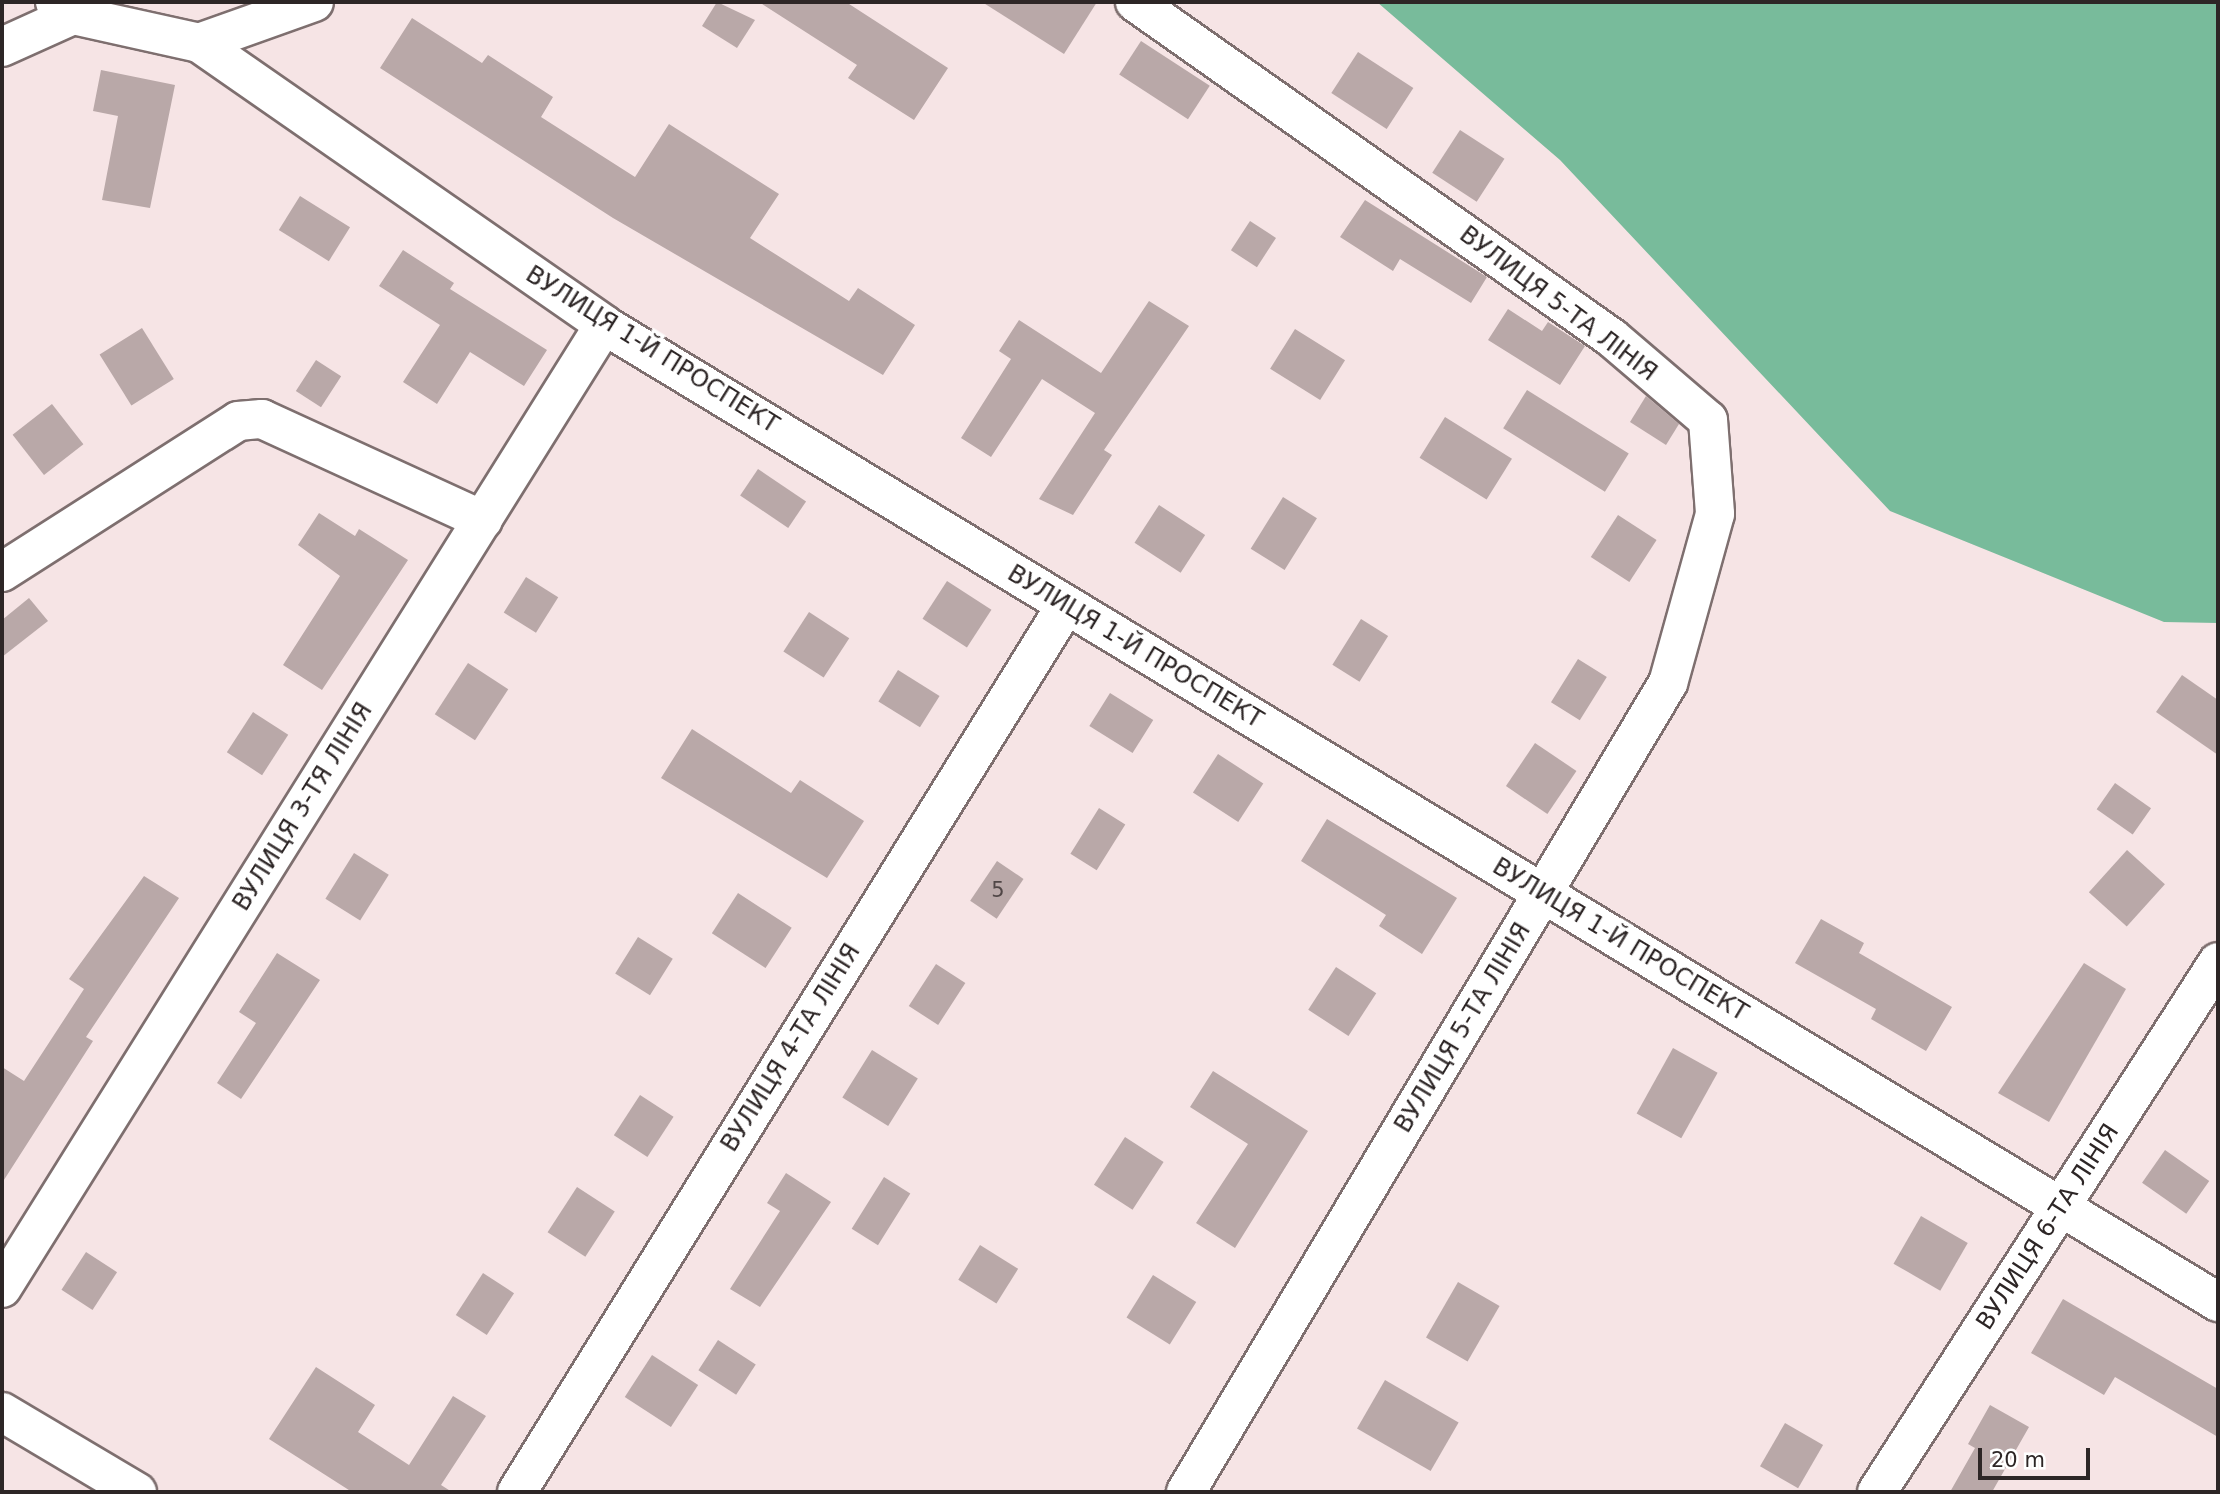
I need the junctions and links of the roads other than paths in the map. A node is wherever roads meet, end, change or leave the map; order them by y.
1 (314, 2) edge
2 (1135, 2) edge
3 (64, 8) edge
4 (199, 43) junction
5 (2, 47) edge
6 (604, 325) junction
7 (483, 520) junction
8 (2, 572) edge
9 (1066, 605) junction
10 (1543, 893) junction
11 (2218, 962) edge
12 (2060, 1207) junction
13 (2, 1288) edge
14 (2218, 1302) edge
15 (2, 1412) edge
16 (137, 1492) edge
17 (517, 1492) edge
18 (1186, 1492) edge
19 (1877, 1492) edge

1 - 4 street
2 - 10 street, ВУЛИЦЯ 5-ТА ЛІНІЯ
3 - 4 street, ВУЛИЦЯ 1-Й ПРОСПЕКТ
3 - 5 street
4 - 6 street, ВУЛИЦЯ 1-Й ПРОСПЕКТ
6 - 7 street, ВУЛИЦЯ 3-ТЯ ЛІНІЯ
6 - 9 street, ВУЛИЦЯ 1-Й ПРОСПЕКТ
7 - 8 street
7 - 13 street, ВУЛИЦЯ 3-ТЯ ЛІНІЯ
9 - 10 street, ВУЛИЦЯ 1-Й ПРОСПЕКТ
9 - 17 street, ВУЛИЦЯ 4-ТА ЛІНІЯ
10 - 12 street, ВУЛИЦЯ 1-Й ПРОСПЕКТ
10 - 18 street, ВУЛИЦЯ 5-ТА ЛІНІЯ
11 - 12 street, ВУЛИЦЯ 6-ТА ЛІНІЯ
12 - 14 street, ВУЛИЦЯ 1-Й ПРОСПЕКТ
12 - 19 street, ВУЛИЦЯ 6-ТА ЛІНІЯ
15 - 16 street

